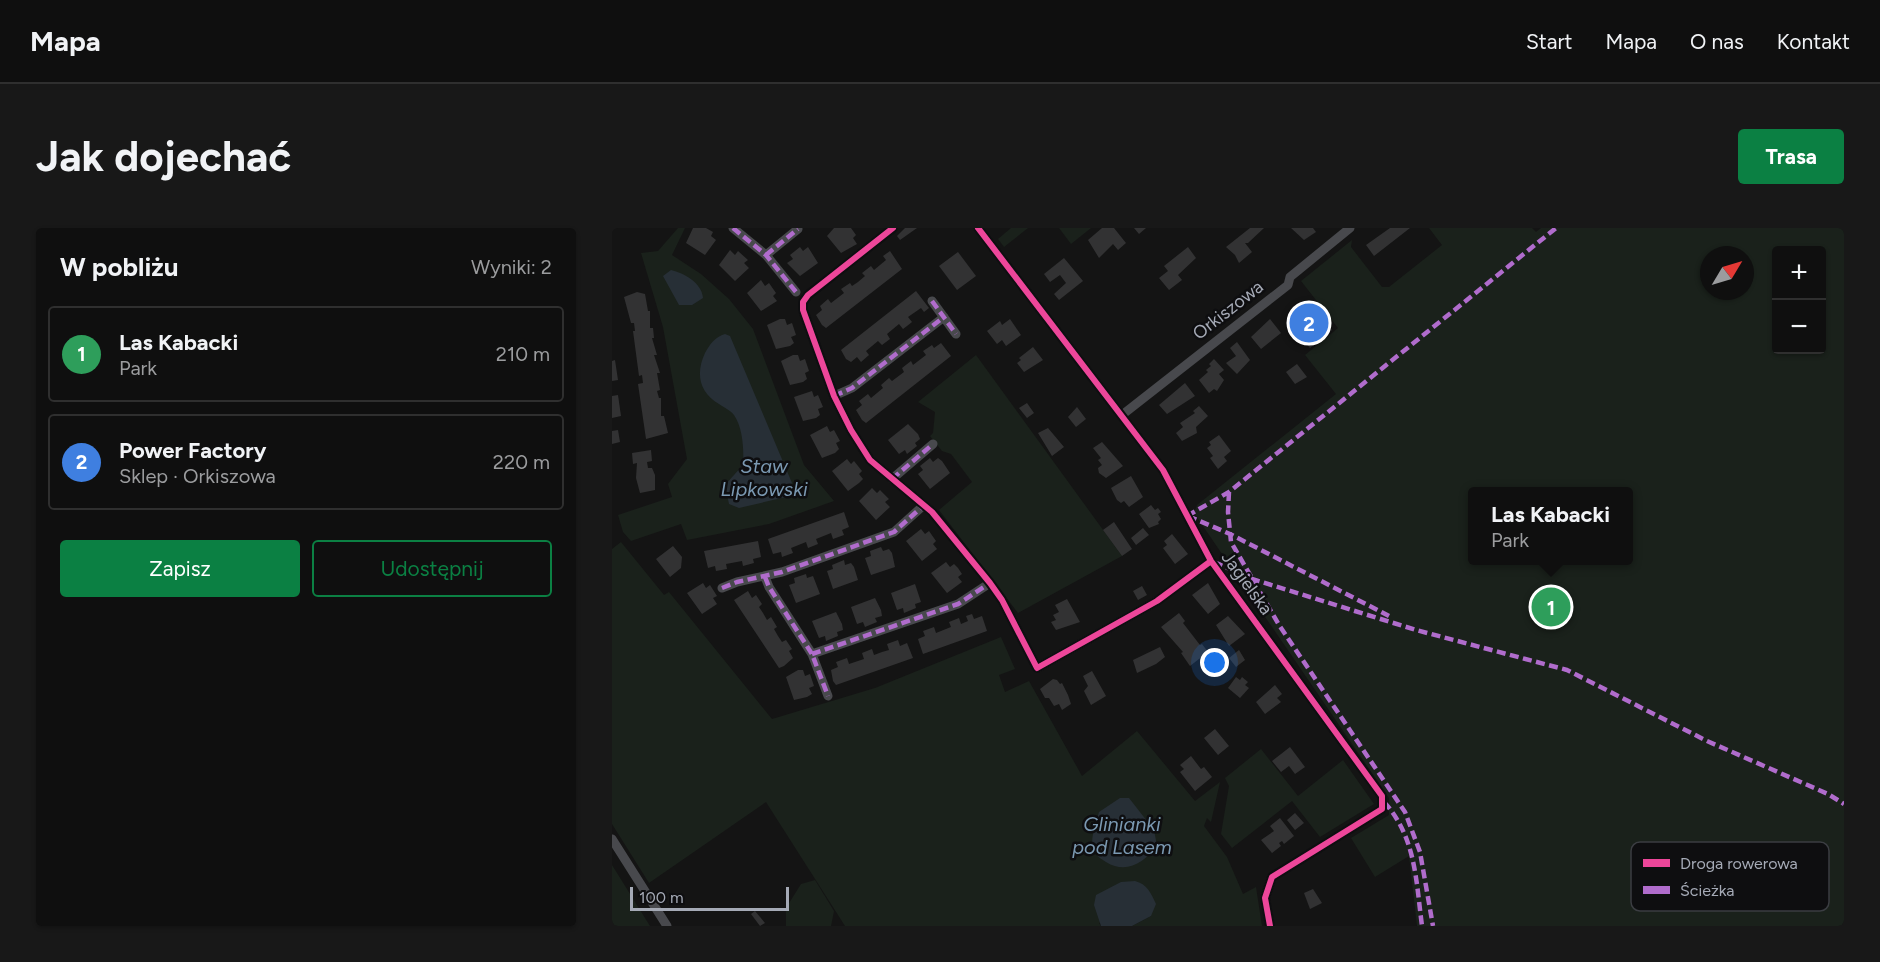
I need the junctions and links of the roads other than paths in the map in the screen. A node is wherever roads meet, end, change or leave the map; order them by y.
1 (733, 228) edge
2 (893, 228) edge
3 (978, 228) edge
4 (1350, 228) edge
5 (798, 229) edge
6 (766, 255) junction
7 (796, 292) dead end
8 (932, 301) dead end
9 (944, 317) junction
10 (956, 334) dead end
11 (834, 396) junction
12 (1122, 415) junction
13 (933, 444) dead end
14 (892, 479) junction
15 (924, 505) junction
16 (1211, 561) junction
17 (765, 577) junction
18 (990, 583) junction
19 (722, 588) dead end
20 (813, 654) junction
21 (828, 696) dead end
22 (612, 839) edge
23 (667, 926) edge
24 (1270, 926) edge

1 - 6 street
2 - 11 street
3 - 12 street, Jagielska
4 - 12 street, Orkiszowa
5 - 6 street
6 - 7 street
8 - 9 street
9 - 10 street
9 - 11 street
11 - 14 street
12 - 16 street, Jagielska
13 - 14 street
14 - 15 street
15 - 17 street
15 - 18 street
16 - 18 street
16 - 24 street, Jagielska
17 - 19 street
17 - 20 street
18 - 20 street
20 - 21 street
22 - 23 street

